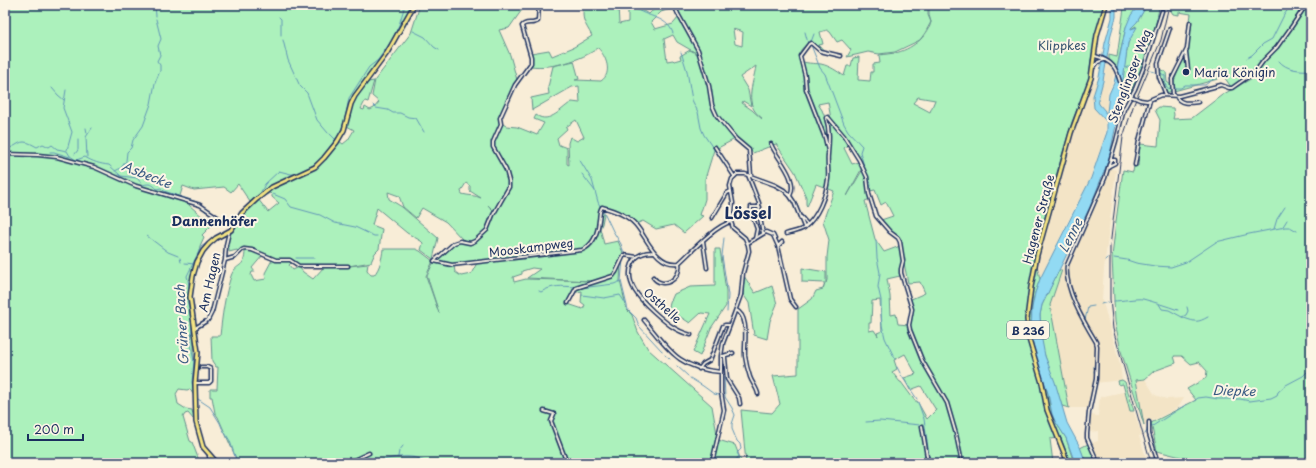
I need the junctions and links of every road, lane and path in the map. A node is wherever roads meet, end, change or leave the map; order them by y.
1 (414, 5) edge
2 (539, 5) edge
3 (674, 5) edge
4 (1106, 5) edge
5 (1306, 5) edge
6 (1162, 11) dead end
7 (1190, 22) dead end
8 (1170, 28) dead end
9 (1185, 51) junction
10 (841, 56) dead end
11 (1095, 56) junction
12 (1102, 59) junction
13 (1093, 67) junction
14 (1188, 69) dead end
15 (1166, 95) junction
16 (1132, 96) junction
17 (1175, 96) junction
18 (1150, 99) junction
19 (1198, 102) dead end
20 (771, 144) dead end
21 (715, 147) dead end
22 (828, 152) junction
23 (5, 154) edge
24 (1111, 160) junction
25 (1135, 165) dead end
26 (1109, 166) junction
27 (750, 175) junction
28 (734, 176) junction
29 (731, 192) junction
30 (790, 196) junction
31 (760, 207) junction
32 (801, 217) junction
33 (712, 218) dead end
34 (731, 222) junction
35 (236, 224) junction
36 (808, 224) junction
37 (804, 227) junction
38 (228, 232) junction
39 (763, 234) junction
40 (786, 234) dead end
41 (755, 238) junction
42 (703, 241) junction
43 (782, 242) dead end
44 (748, 243) junction
45 (778, 246) junction
46 (654, 252) junction
47 (637, 257) junction
48 (225, 260) junction
49 (679, 263) junction
50 (348, 266) dead end
51 (706, 268) dead end
52 (653, 277) dead end
53 (568, 303) dead end
54 (796, 307) dead end
55 (736, 310) junction
56 (644, 320) dead end
57 (730, 325) junction
58 (195, 328) junction
59 (691, 335) dead end
60 (733, 353) dead end
61 (722, 356) junction
62 (201, 367) dead end
63 (699, 369) junction
64 (722, 372) junction
65 (195, 383) junction
66 (758, 394) dead end
67 (740, 404) dead end
68 (544, 411) dead end
69 (1149, 422) dead end
70 (922, 426) dead end
71 (369, 453) dead end
72 (210, 456) junction
73 (210, 463) edge
74 (217, 463) edge
75 (342, 463) edge
76 (567, 463) edge
77 (712, 463) edge
78 (928, 463) edge
79 (962, 463) edge
80 (1068, 463) edge
81 (1098, 463) edge
82 (1158, 463) edge

1 - 35 main road
2 - 46 street, Mooskampweg
3 - 27 street
4 - 11 main road, B 236
5 - 17 street
6 - 16 street, Stenglingser Weg
7 - 9 street
8 - 15 street
9 - 14 street
9 - 17 street
10 - 22 street
11 - 12 street
11 - 13 main road, B 236
12 - 13 street
12 - 16 street
13 - 80 main road, Hagener Straße / B 236
15 - 17 street
15 - 18 street
16 - 18 street, bridge
16 - 24 street, Stenglingser Weg
17 - 19 street
18 - 25 street
20 - 30 street
21 - 28 street
22 - 36 street
22 - 79 street
23 - 35 street
24 - 26 street, Stenglingser Weg
24 - 26 street
26 - 81 street, Stenglingser Weg
27 - 28 street
27 - 30 street
27 - 31 street
28 - 29 street
29 - 33 street
29 - 34 street
30 - 32 street
31 - 39 street
31 - 41 street
32 - 36 street
32 - 37 street
34 - 42 street
34 - 44 street
35 - 38 main road
36 - 37 street
37 - 40 street
38 - 48 street, Am Hagen
38 - 58 main road
39 - 41 street
39 - 45 street
41 - 44 street
42 - 49 street
42 - 51 street
43 - 45 street
44 - 55 street
45 - 54 street
46 - 47 street
46 - 49 street, Mooskampweg
47 - 53 street
47 - 59 street, Osthelle
48 - 50 street
48 - 58 street, Am Hagen
49 - 52 street
55 - 57 street
55 - 66 street
56 - 63 street
57 - 61 street
57 - 63 street
58 - 65 main road
60 - 61 street
61 - 64 street
61 - 67 street
62 - 65 street
63 - 64 street
64 - 77 street
65 - 72 main road
68 - 76 street
69 - 82 street
70 - 78 street
71 - 75 street
72 - 73 street
72 - 74 main road

